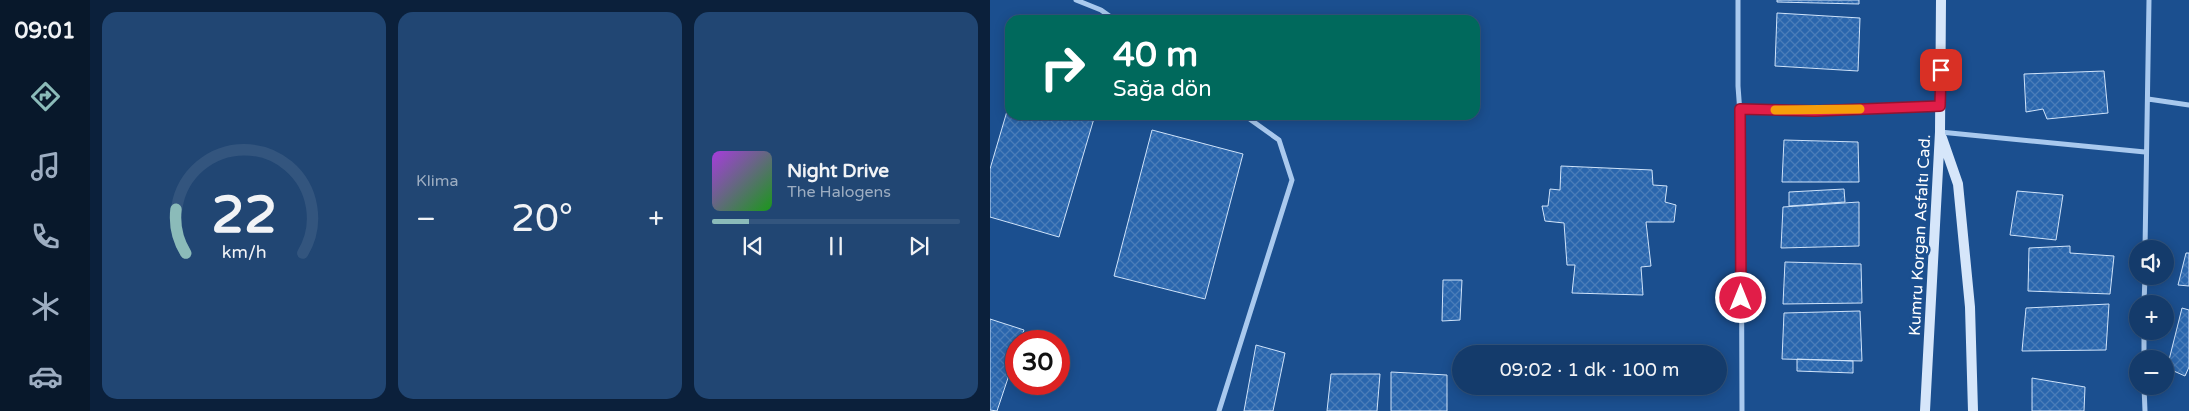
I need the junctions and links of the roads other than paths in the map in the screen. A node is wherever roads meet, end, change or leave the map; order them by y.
1 (1076, 0) edge
2 (1738, 0) edge
3 (1942, 0) edge
4 (2149, 0) edge
5 (1108, 15) edge
6 (2148, 100) junction
7 (2189, 105) edge
8 (1940, 106) junction
9 (1740, 109) junction
10 (1251, 120) edge
11 (1940, 132) junction
12 (2145, 152) junction
13 (2145, 240) edge
14 (2144, 395) edge
15 (1219, 411) edge
16 (1742, 411) edge
17 (1925, 411) edge
18 (1973, 411) edge
19 (2145, 411) edge

1 - 5 street
2 - 9 street
3 - 8 main road, Kumru Korgan Asfaltı Cad.
4 - 6 street
6 - 7 street
6 - 12 street
8 - 9 street
8 - 11 main road, Kumru Korgan Asfaltı Cad.
9 - 16 street
10 - 15 street
11 - 12 street
11 - 17 main road, Kumru Korgan Asfaltı Cad.
11 - 18 main road
12 - 13 street
14 - 19 street

